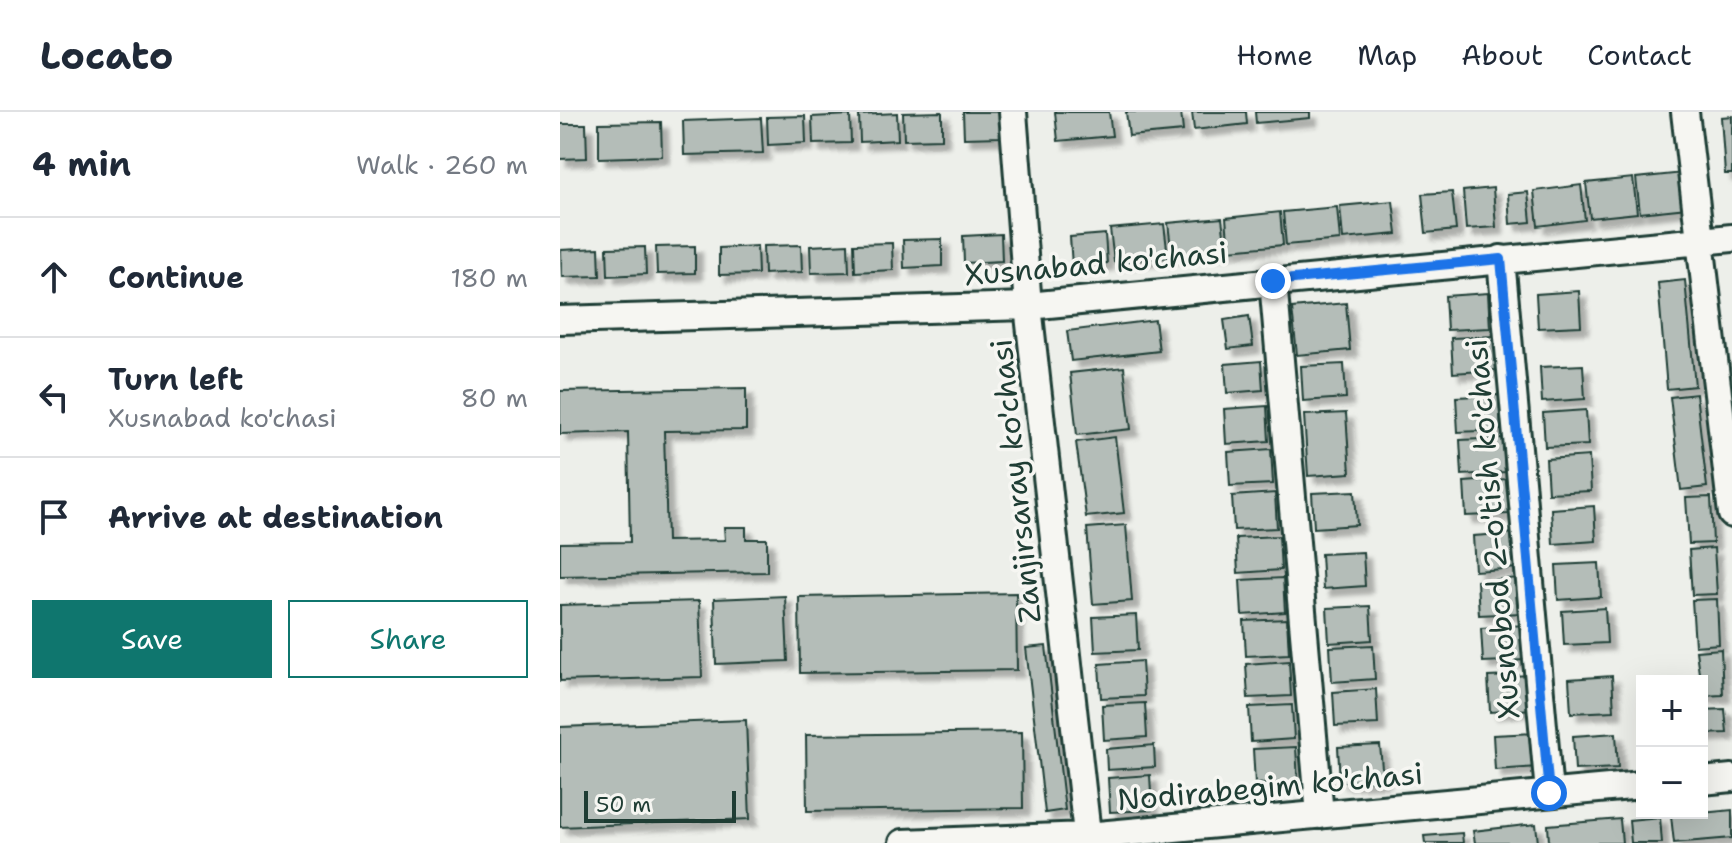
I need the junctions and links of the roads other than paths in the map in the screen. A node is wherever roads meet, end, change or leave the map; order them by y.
1 (1013, 112) edge
2 (1685, 112) edge
3 (1732, 238) edge
4 (1701, 241) junction
5 (1501, 259) junction
6 (1273, 281) junction
7 (1028, 306) junction
8 (560, 320) edge
9 (1729, 455) edge
10 (1732, 514) edge
11 (1732, 778) edge
12 (1708, 780) edge
13 (1636, 786) edge
14 (1549, 793) junction
15 (1320, 815) junction
16 (1087, 840) edge
17 (903, 843) edge

1 - 7 street, Zanjirsaray ko'chasi
2 - 4 street
3 - 4 street, Xusnabad ko'chasi
4 - 5 street, Xusnabad ko'chasi
4 - 9 street
5 - 6 street, Xusnabad ko'chasi
5 - 14 street, Xusnobod 2-o'tish ko'chasi
6 - 7 street, Xusnabad ko'chasi
6 - 15 street
7 - 8 street, Xusnabad ko'chasi
7 - 16 street, Zanjirsaray ko'chasi
9 - 10 street
11 - 12 street
13 - 14 street, Nodirabegim ko'chasi
14 - 15 street, Nodirabegim ko'chasi
15 - 16 street, Nodirabegim ko'chasi
16 - 17 street, Nodirabegim ko'chasi

